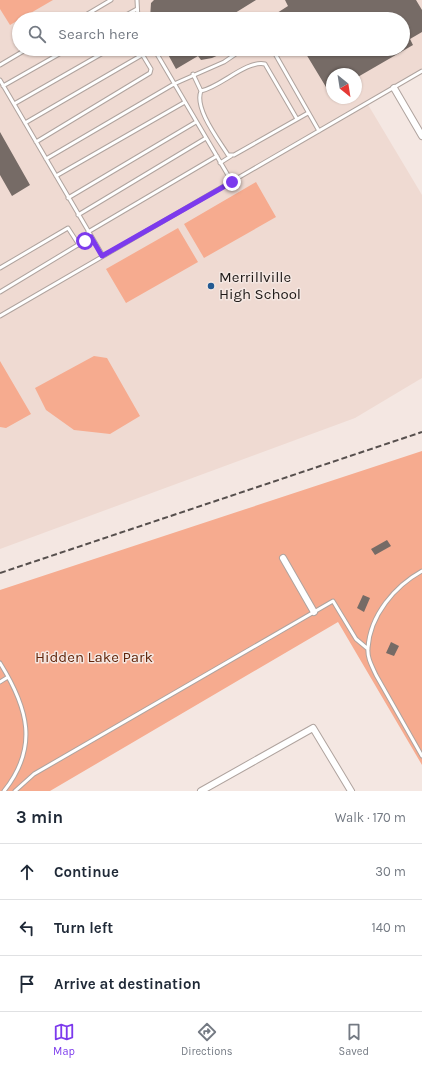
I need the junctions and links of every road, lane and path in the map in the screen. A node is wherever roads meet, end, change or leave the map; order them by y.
1 (111, 0) edge
2 (137, 0) edge
3 (137, 9) junction
4 (91, 12) edge
5 (132, 12) edge
6 (137, 12) edge
7 (15, 56) edge
8 (56, 56) edge
9 (98, 56) edge
10 (140, 56) edge
11 (143, 56) edge
12 (158, 56) edge
13 (233, 56) edge
14 (276, 56) edge
15 (0, 65) edge
16 (422, 72) edge
17 (193, 74) junction
18 (0, 80) edge
19 (174, 84) junction
20 (3, 86) junction
21 (394, 88) junction
22 (201, 91) junction
23 (185, 102) junction
24 (14, 104) junction
25 (308, 113) junction
26 (297, 119) junction
27 (196, 122) junction
28 (25, 124) junction
29 (319, 131) junction
30 (422, 136) edge
31 (206, 138) junction
32 (36, 142) junction
33 (217, 156) junction
34 (231, 156) junction
35 (46, 159) junction
36 (220, 163) junction
37 (56, 176) junction
38 (232, 182) junction
39 (68, 198) junction
40 (78, 215) junction
41 (88, 232) junction
42 (91, 237) junction
43 (79, 245) junction
44 (102, 256) junction
45 (0, 268) edge
46 (0, 292) edge
47 (0, 316) edge
48 (283, 558) dead end
49 (422, 571) edge
50 (314, 612) junction
51 (368, 649) junction
52 (0, 663) edge
53 (8, 677) junction
54 (0, 682) edge
55 (422, 756) edge
56 (4, 791) edge
57 (15, 791) edge
58 (201, 791) edge
59 (351, 791) edge

1 - 4 lane
2 - 3 lane
3 - 5 lane
3 - 6 lane
7 - 15 lane
8 - 20 lane
9 - 24 lane
10 - 28 lane
11 - 32 lane
12 - 19 lane
13 - 17 lane
14 - 25 lane
16 - 21 lane
17 - 19 lane
17 - 22 lane
18 - 20 lane
19 - 23 lane
19 - 35 lane
20 - 24 lane
21 - 29 lane
21 - 30 street
22 - 26 lane
22 - 34 lane
23 - 27 lane
23 - 37 lane
24 - 28 lane
25 - 26 lane
25 - 29 lane
26 - 34 lane
27 - 31 lane
27 - 39 lane
28 - 32 lane
29 - 38 lane
31 - 33 lane
31 - 40 lane
32 - 35 lane
33 - 36 lane
33 - 41 lane
34 - 36 lane
35 - 37 lane
36 - 38 lane
37 - 39 lane
38 - 44 lane
39 - 40 lane
40 - 41 lane
41 - 42 lane
42 - 43 lane
42 - 44 lane
43 - 45 lane
43 - 46 lane
44 - 47 lane
48 - 50 street
49 - 51 lane
50 - 51 lane
50 - 57 lane
51 - 55 lane
52 - 53 lane
53 - 54 lane
53 - 56 lane
58 - 59 street

